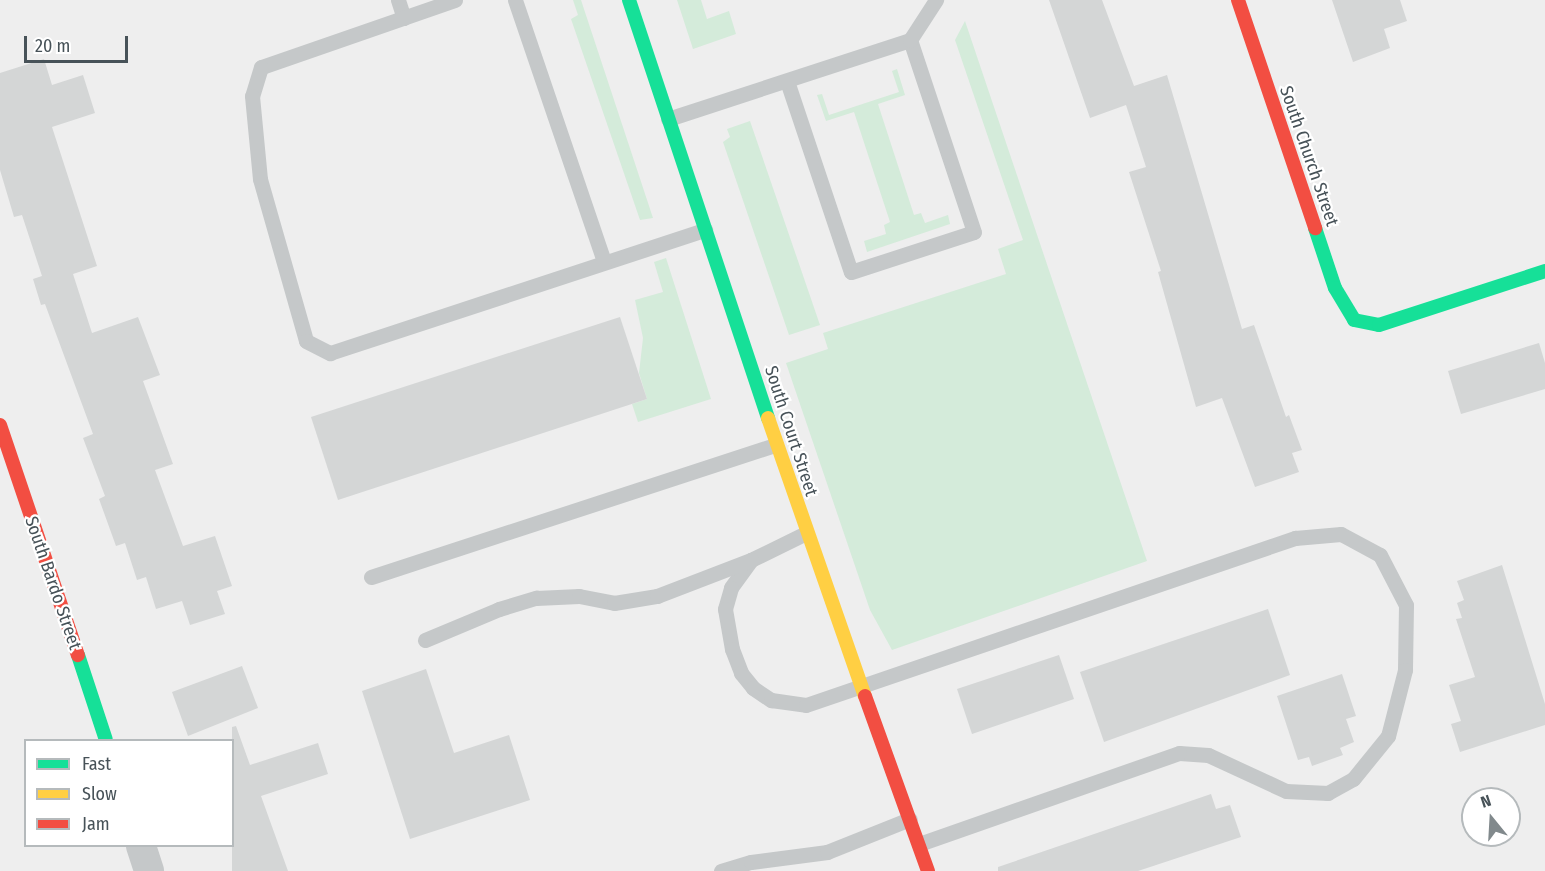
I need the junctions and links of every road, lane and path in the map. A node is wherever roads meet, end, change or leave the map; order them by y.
1 (398, 0) edge
2 (455, 0) edge
3 (515, 0) edge
4 (629, 0) edge
5 (936, 0) edge
6 (1238, 0) edge
7 (404, 18) junction
8 (910, 40) junction
9 (787, 81) junction
10 (668, 119) junction
11 (705, 230) junction
12 (604, 261) junction
13 (1545, 271) edge
14 (0, 425) edge
15 (776, 445) junction
16 (806, 533) junction
17 (751, 560) junction
18 (371, 577) dead end
19 (425, 640) dead end
20 (862, 684) junction
21 (105, 739) edge
22 (910, 819) junction
23 (919, 844) junction
24 (141, 847) edge
25 (149, 871) edge
26 (721, 871) edge
27 (928, 871) edge

1 - 7 lane
2 - 7 lane
3 - 12 lane
4 - 10 street, South Court Street
5 - 8 lane
6 - 13 street, South Church Street
7 - 12 lane
8 - 9 lane
8 - 9 lane
9 - 10 lane
10 - 11 street, South Court Street
11 - 12 lane
11 - 15 street, South Court Street
14 - 21 street, South Bardo Street
15 - 16 street, South Court Street
15 - 18 lane
16 - 17 lane
16 - 20 street, South Court Street
17 - 19 lane
17 - 20 lane
20 - 22 street, South Court Street
20 - 23 lane
22 - 23 street, South Court Street
22 - 26 lane
23 - 27 street, South Court Street
24 - 25 street

